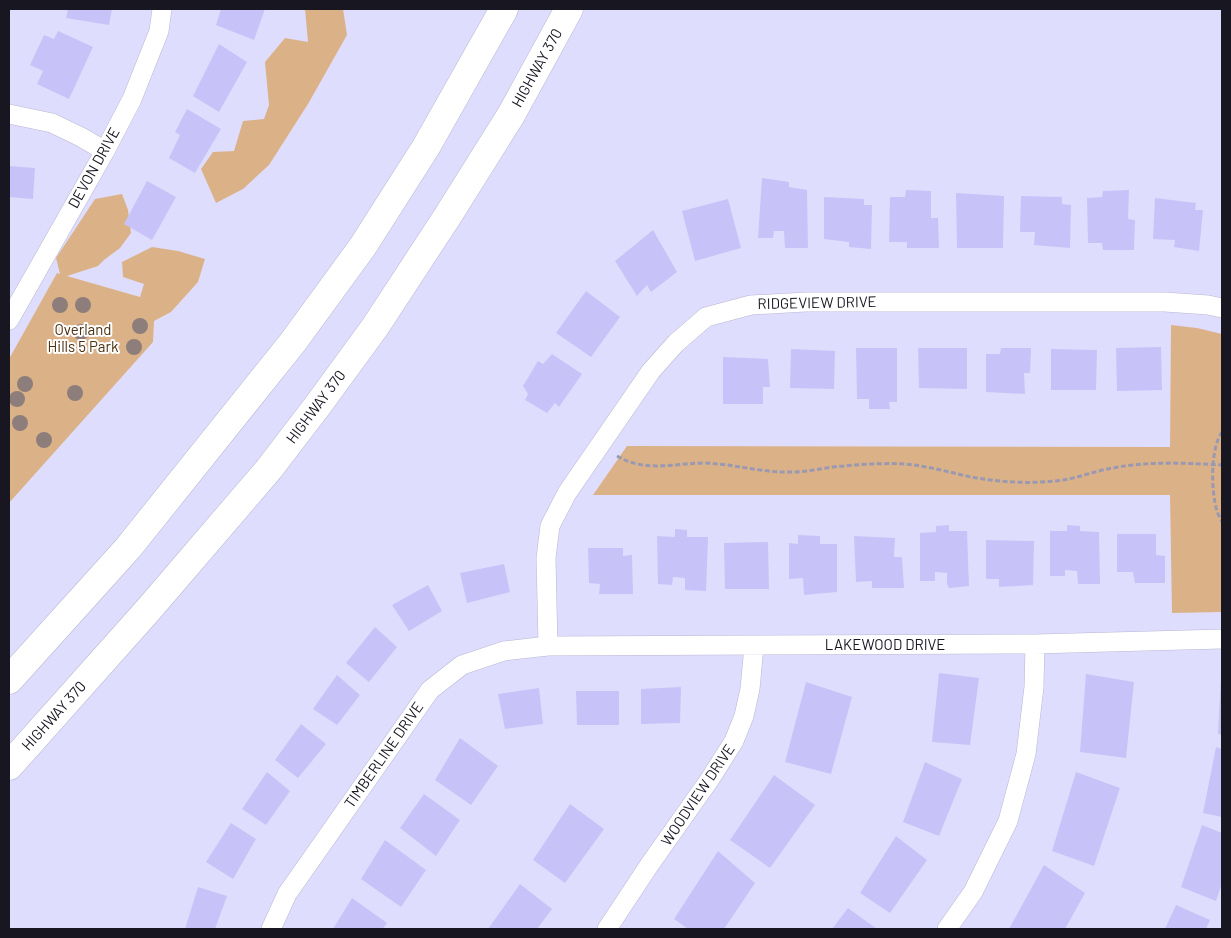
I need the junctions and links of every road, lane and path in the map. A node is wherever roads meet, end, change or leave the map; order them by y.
1 (162, 9) edge
2 (504, 9) edge
3 (569, 9) edge
4 (9, 114) edge
5 (105, 151) junction
6 (1222, 308) edge
7 (9, 320) edge
8 (1222, 432) edge
9 (614, 454) dead end
10 (1213, 465) junction
11 (1222, 465) edge
12 (1222, 522) edge
13 (1222, 639) edge
14 (1034, 644) junction
15 (548, 646) junction
16 (754, 646) junction
17 (9, 680) edge
18 (9, 766) edge
19 (271, 929) edge
20 (607, 929) edge
21 (947, 929) edge

1 - 5 street, DEVON DRIVE
2 - 17 highway
3 - 18 highway, HIGHWAY 370
4 - 5 street
5 - 7 street, DEVON DRIVE
6 - 15 street, RIDGEVIEW DRIVE
8 - 10 path
9 - 10 path
10 - 11 path
10 - 12 path
13 - 14 street, LAKEWOOD DRIVE
14 - 16 street, LAKEWOOD DRIVE
14 - 21 street
15 - 16 street, LAKEWOOD DRIVE
15 - 19 street, TIMBERLINE DRIVE
16 - 20 street, WOODVIEW DRIVE

